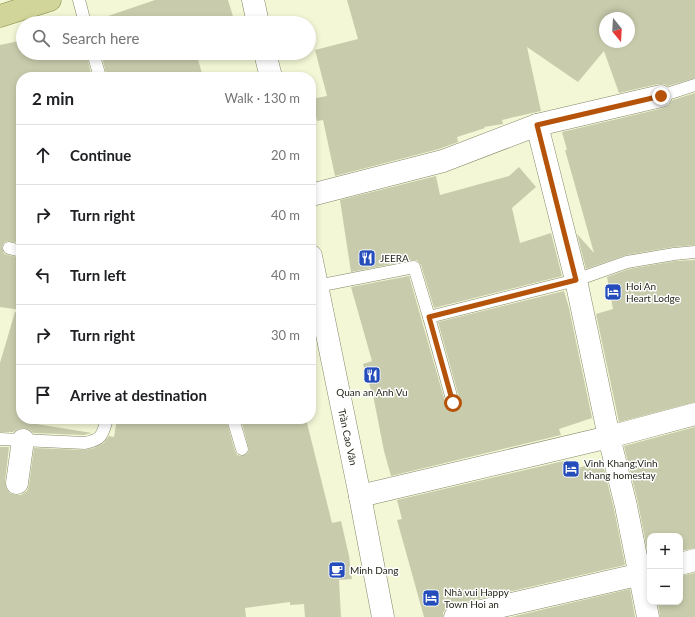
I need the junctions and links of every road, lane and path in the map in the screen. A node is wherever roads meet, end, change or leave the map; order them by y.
1 (50, 0) edge
2 (79, 0) edge
3 (252, 0) edge
4 (12, 9) edge
5 (83, 16) edge
6 (256, 16) edge
7 (95, 60) edge
8 (267, 60) edge
9 (99, 72) edge
10 (270, 72) edge
11 (695, 85) edge
12 (661, 96) joint
13 (537, 125) junction
14 (316, 193) edge
15 (9, 248) dead end
16 (16, 250) edge
17 (695, 252) edge
18 (576, 280) junction
19 (316, 287) edge
20 (316, 296) edge
21 (429, 317) junction
22 (453, 403) dead end
23 (695, 414) edge
24 (105, 424) edge
25 (234, 424) edge
26 (609, 437) junction
27 (0, 439) edge
28 (23, 440) junction
29 (242, 449) dead end
30 (17, 484) dead end
31 (360, 496) junction
32 (695, 560) edge
33 (683, 563) edge
34 (645, 573) edge
35 (383, 617) edge
36 (455, 617) edge
37 (648, 617) edge

1 - 4 main road
2 - 5 lane
3 - 6 street
7 - 9 lane
8 - 10 street
11 - 12 lane
12 - 13 street
13 - 14 street
13 - 18 street
15 - 16 lane
17 - 18 lane
18 - 21 lane
18 - 26 street
19 - 21 lane
20 - 31 street, Trần Cao Vân
21 - 22 lane
23 - 26 street
24 - 28 lane
25 - 29 lane
26 - 31 street
26 - 34 street
27 - 28 lane
28 - 30 street
31 - 35 street, Trần Cao Vân
32 - 33 street
34 - 36 street
34 - 37 street

